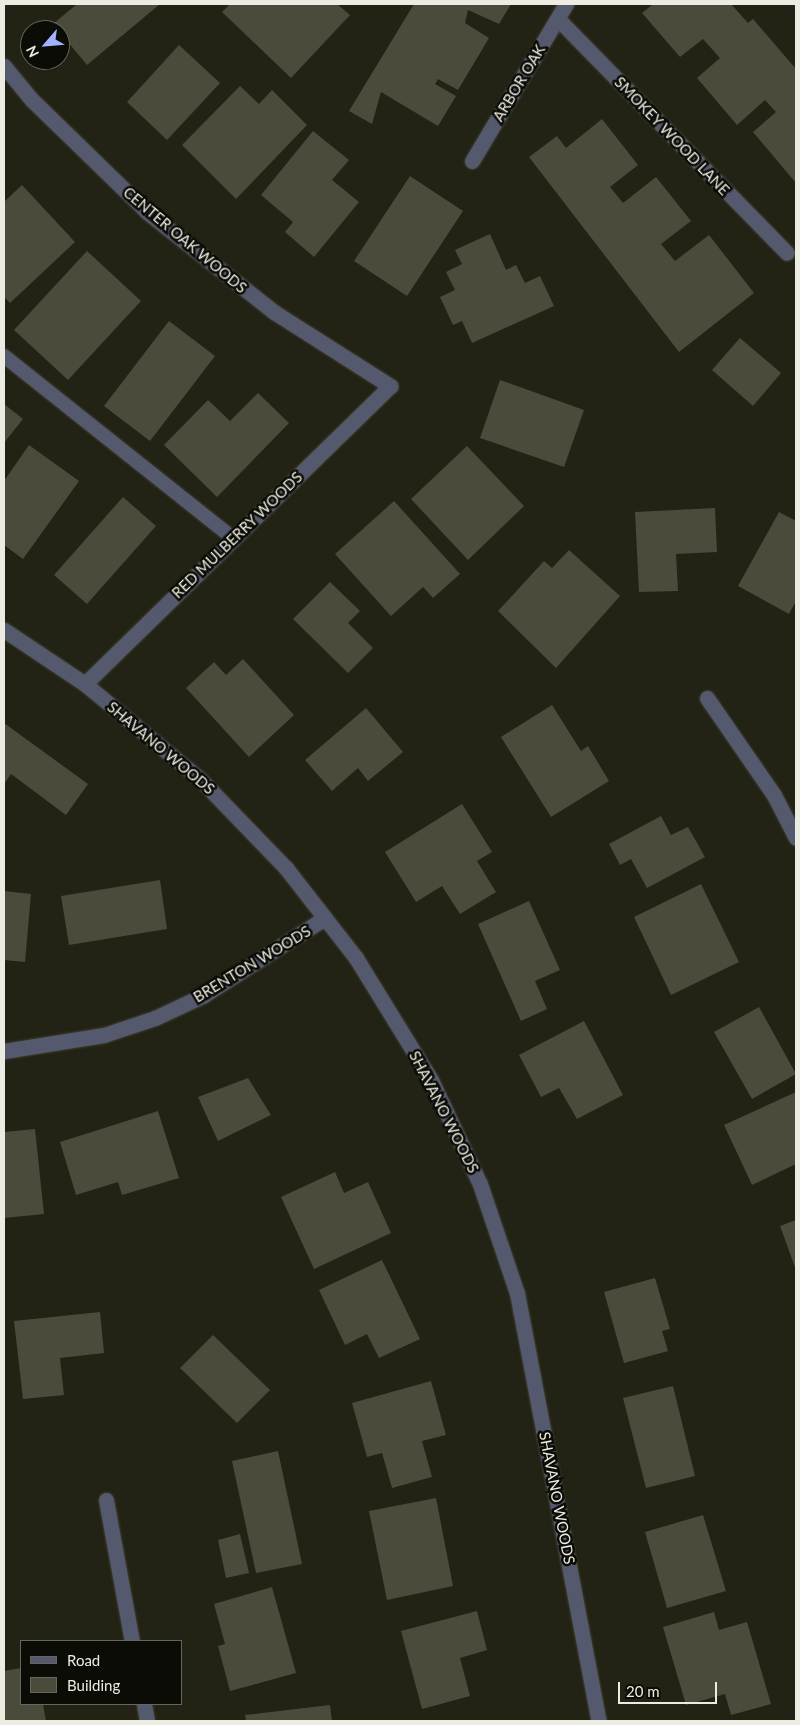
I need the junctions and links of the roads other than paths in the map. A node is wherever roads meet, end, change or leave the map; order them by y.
1 (566, 4) edge
2 (558, 19) junction
3 (4, 66) edge
4 (472, 162) dead end
5 (787, 253) dead end
6 (4, 356) edge
7 (390, 386) joint
8 (234, 539) junction
9 (4, 630) edge
10 (85, 684) junction
11 (707, 698) dead end
12 (796, 838) edge
13 (325, 918) junction
14 (4, 1051) edge
15 (106, 1500) dead end
16 (132, 1640) edge
17 (144, 1705) edge
18 (147, 1721) edge
19 (599, 1721) edge

1 - 2 street, ARBOR OAK
2 - 4 street, ARBOR OAK
2 - 5 street, SMOKEY WOOD LANE
3 - 7 street, CENTER OAK WOODS
6 - 8 lane
7 - 8 street, RED MULBERRY WOODS
8 - 10 street, RED MULBERRY WOODS
9 - 10 street, SHAVANO WOODS
10 - 13 street, SHAVANO WOODS
11 - 12 street
13 - 14 street, BRENTON WOODS
13 - 19 street, SHAVANO WOODS
15 - 16 street
17 - 18 street

